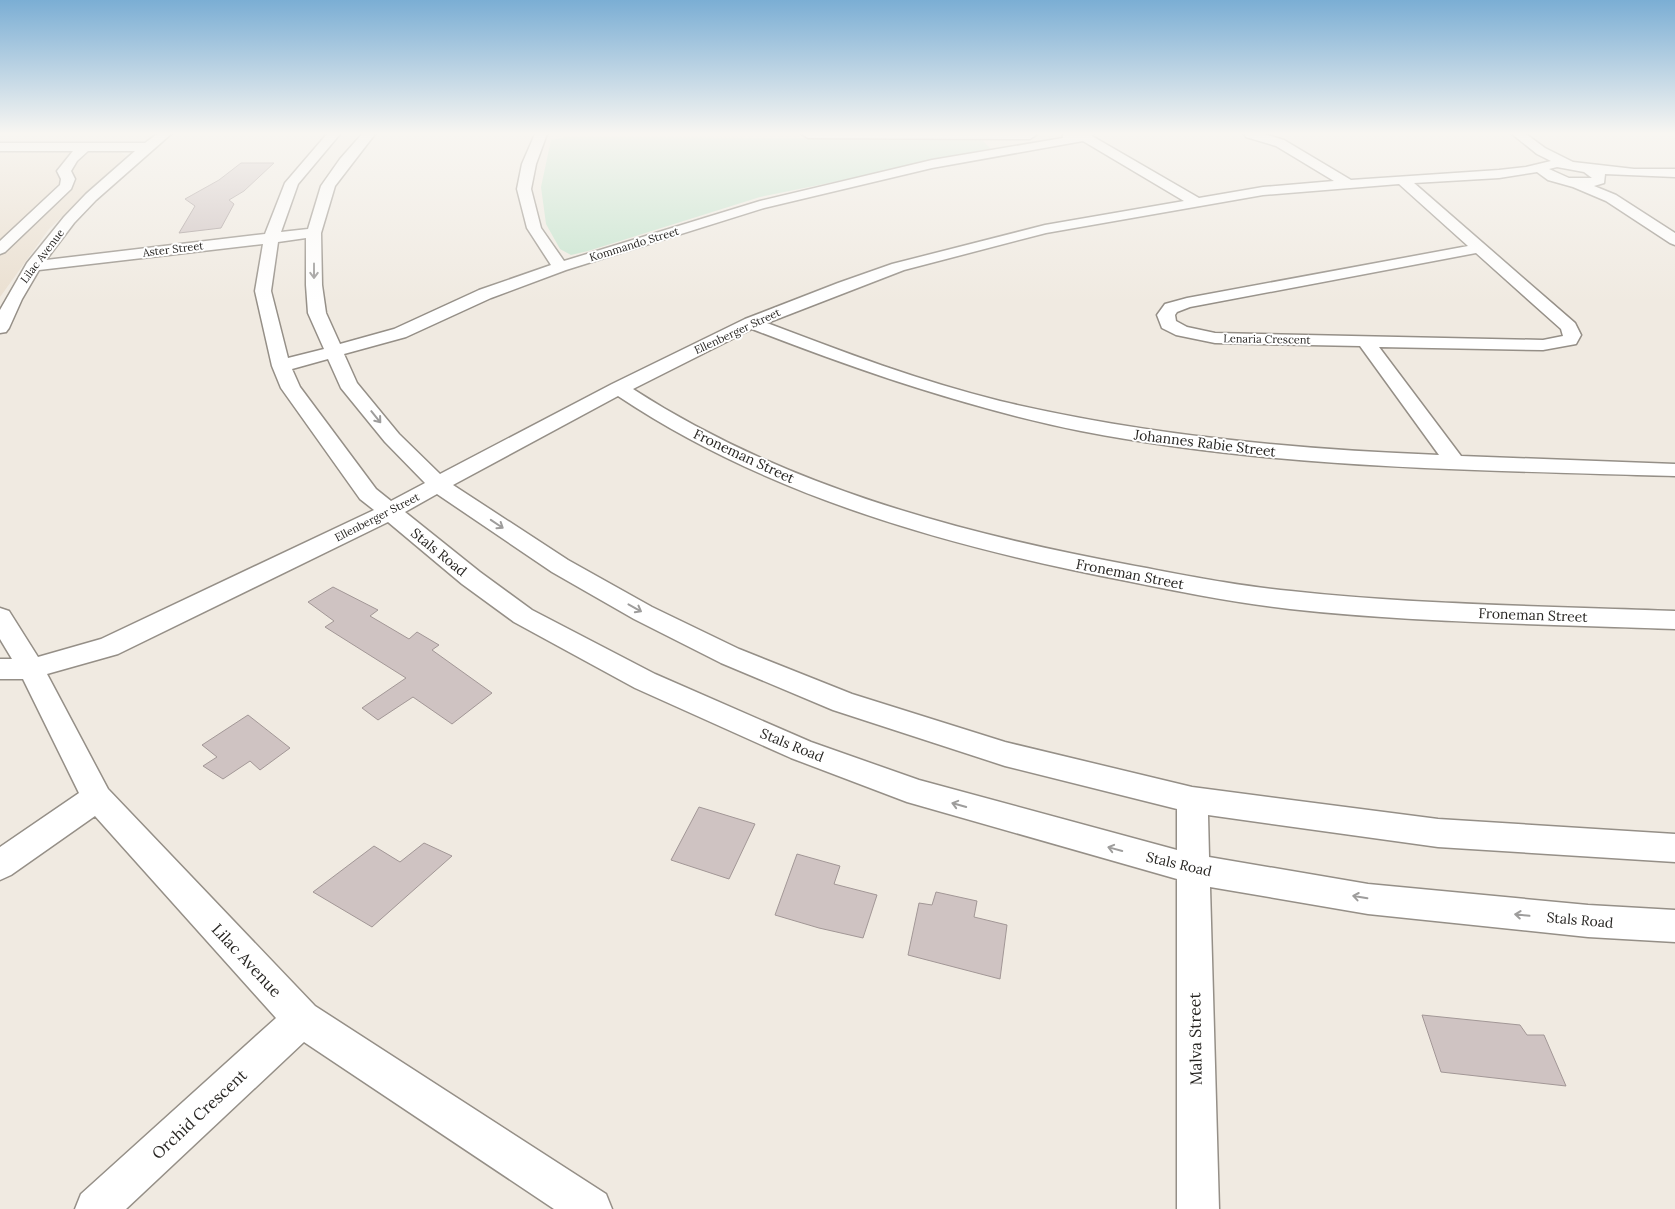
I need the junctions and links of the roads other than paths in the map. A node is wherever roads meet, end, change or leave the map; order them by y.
1 (62, 190) edge
2 (97, 190) edge
3 (289, 190) edge
4 (327, 190) edge
5 (524, 190) edge
6 (822, 190) edge
7 (1177, 190) edge
8 (1270, 190) edge
9 (1414, 190) edge
10 (1590, 190) edge
11 (1606, 190) edge
12 (1611, 198) junction
13 (1196, 202) junction
14 (0, 225) edge
15 (23, 226) junction
16 (314, 233) junction
17 (271, 238) junction
18 (1673, 238) edge
19 (1481, 248) junction
20 (0, 249) edge
21 (32, 266) junction
22 (560, 267) junction
23 (751, 323) junction
24 (0, 328) edge
25 (1365, 341) junction
26 (334, 351) junction
27 (282, 366) junction
28 (619, 388) junction
29 (1454, 462) junction
30 (1675, 470) edge
31 (439, 485) junction
32 (389, 512) junction
33 (0, 617) edge
34 (1675, 620) edge
35 (16, 669) edge
36 (97, 798) junction
37 (1192, 800) junction
38 (1675, 848) edge
39 (5, 854) edge
40 (1192, 869) junction
41 (1675, 926) edge
42 (302, 1019) junction
43 (96, 1209) edge
44 (591, 1209) edge
45 (1198, 1209) edge

1 - 15 street
2 - 21 street, Lilac Avenue
3 - 17 street, Stals Road
4 - 16 street
5 - 22 street
6 - 22 street, Kommando Street
7 - 13 street
8 - 13 street, Ellenberger Street
9 - 19 street, Lenaria Crescent
10 - 12 street
11 - 12 street
12 - 18 street
13 - 23 street, Ellenberger Street
14 - 15 street
15 - 20 street
16 - 17 street, Aster Street
16 -> 26 street
17 - 21 street, Aster Street
17 - 27 street, Stals Road
19 - 25 street, Lenaria Crescent
19 - 25 street, Lenaria Crescent
21 - 24 street, Lilac Avenue
22 - 26 street, Kommando Street
23 - 28 street, Ellenberger Street
23 - 29 street, Johannes Rabie Street
25 - 29 street
26 - 27 street, Kommando Street
26 -> 31 street
27 - 32 street, Stals Road
28 - 31 street, Ellenberger Street
28 - 34 street, Froneman Street
29 - 30 street, Johannes Rabie Street
31 - 32 street, Ellenberger Street
31 -> 37 street
32 - 35 street, Ellenberger Street
40 -> 32 street, Stals Road
33 - 35 street, Lilac Avenue
35 - 36 street, Lilac Avenue
36 - 39 street
36 - 42 street, Lilac Avenue
37 - 38 street
37 - 40 street, Malva Street
41 -> 40 street, Stals Road
40 - 45 street, Malva Street
42 - 43 street, Orchid Crescent
42 - 44 street, Lilac Avenue

